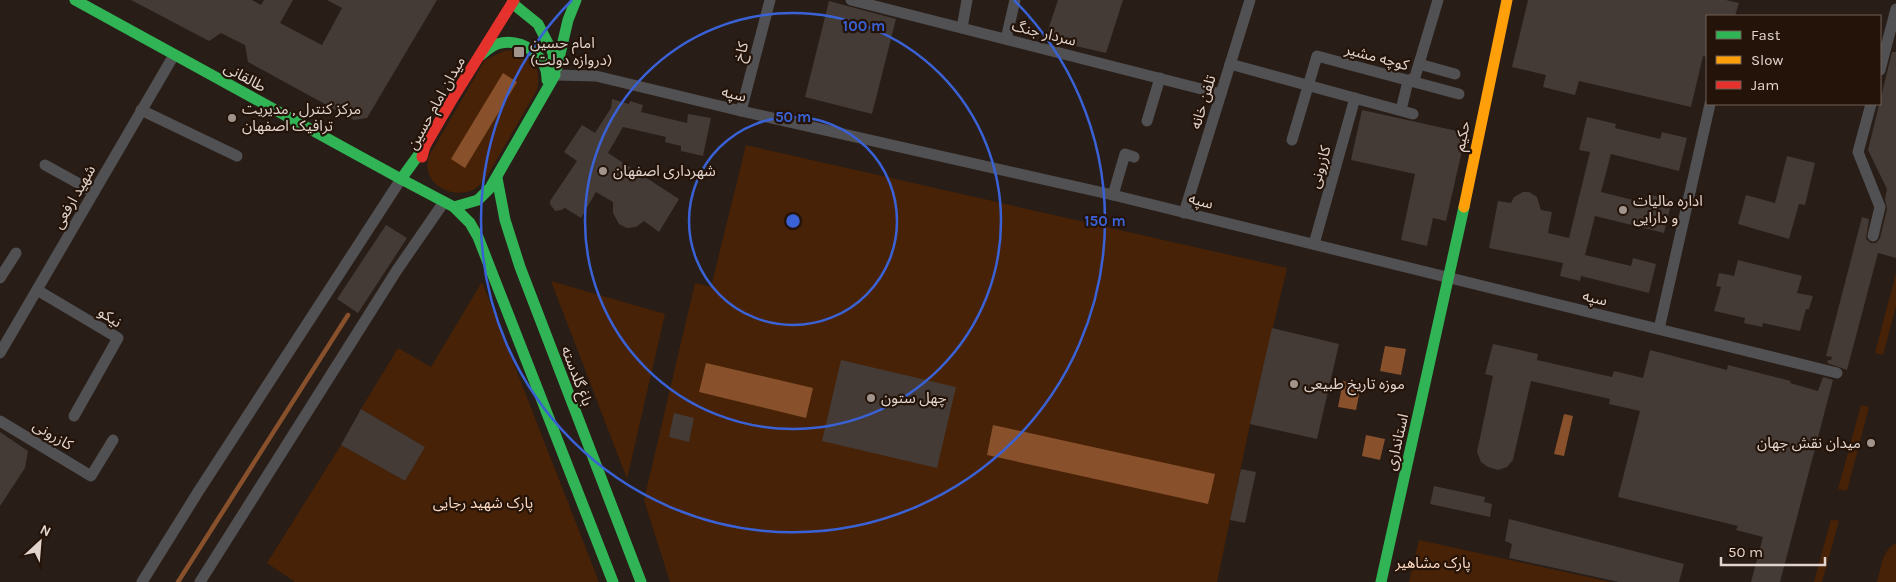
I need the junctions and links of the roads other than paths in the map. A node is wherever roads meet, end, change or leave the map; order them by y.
1 (76, 0) edge
2 (576, 0) edge
3 (770, 0) edge
4 (968, 0) edge
5 (1015, 0) edge
6 (1250, 0) edge
7 (1438, 0) edge
8 (1506, 0) edge
9 (511, 1) edge
10 (856, 1) edge
11 (1896, 9) edge
12 (962, 28) junction
13 (1006, 39) junction
14 (174, 55) junction
15 (478, 57) junction
16 (1230, 64) junction
17 (1419, 64) junction
18 (1881, 66) edge
19 (1455, 74) dead end
20 (555, 75) junction
21 (1160, 78) junction
22 (1408, 81) junction
23 (1307, 85) junction
24 (1221, 94) junction
25 (1458, 94) dead end
26 (543, 97) junction
27 (1355, 98) junction
28 (1710, 105) edge
29 (1871, 105) edge
30 (141, 110) junction
31 (1401, 110) junction
32 (741, 111) junction
33 (1413, 114) dead end
34 (1147, 121) dead end
35 (1292, 140) dead end
36 (425, 146) junction
37 (237, 156) dead end
38 (1134, 156) dead end
39 (44, 165) dead end
40 (497, 178) junction
41 (401, 179) junction
42 (425, 191) junction
43 (94, 192) junction
44 (1113, 195) junction
45 (449, 205) junction
46 (1184, 213) junction
47 (1873, 236) dead end
48 (1314, 244) junction
49 (16, 253) dead end
50 (0, 278) edge
51 (1449, 278) junction
52 (37, 290) junction
53 (1659, 329) junction
54 (532, 338) junction
55 (0, 354) edge
56 (1838, 373) dead end
57 (74, 416) dead end
58 (0, 421) edge
59 (113, 440) dead end
60 (142, 582) edge
61 (200, 582) edge
62 (613, 582) edge
63 (641, 582) edge
64 (1381, 582) edge

1 - 14 main road, طالقانی
2 - 20 main road
3 - 32 street, کاخ
4 - 12 street
5 - 13 street
6 - 16 street, تلفن خانه
7 - 17 street
8 - 51 main road, حکیم
9 - 15 main road, میدان امام حسین
9 - 20 main road, میدان امام حسین
10 - 12 street, سردار جنگ
11 - 18 street
12 - 13 street, سردار جنگ
13 - 21 street, سردار جنگ
14 - 30 street, شهید ارفعی
14 - 41 main road, طالقانی
15 - 26 main road, میدان امام حسین
15 - 36 main road, میدان امام حسین
16 - 23 street
16 - 24 street, تلفن خانه
17 - 19 street
17 - 22 street
20 - 26 main road, میدان امام حسین
20 - 32 street, سپه
21 - 24 street, سردار جنگ
21 - 34 street
22 - 23 street, كوچه مشير
22 - 25 street, كوچه مشير
22 - 31 street
23 - 27 street
23 - 35 street
24 - 46 street, تلفن خانه
26 - 40 main road, میدان امام حسین
27 - 31 street
27 - 48 street, کازرونی
28 - 53 street
29 - 47 street
30 - 37 street
30 - 43 street, شهید ارفعی
31 - 33 street
32 - 44 street, سپه
36 - 41 main road
36 - 42 main road, میدان امام حسین
38 - 44 street
39 - 43 street
40 - 45 main road, میدان امام حسین
40 - 54 main road, باغ گلدسته
41 - 42 main road, طالقانی
41 - 60 street
42 - 45 main road
43 - 52 street, شهید ارفعی
44 - 46 street, سپه
45 - 54 main road, باغ گلدسته
45 - 61 street
46 - 48 street, سپه
48 - 51 street, سپه
49 - 50 street
51 - 53 street, سپه
51 - 64 main road, استانداری
52 - 55 street, شهید ارفعی
52 - 57 street, نیکو
53 - 56 street, سپه
54 - 62 main road, باغ گلدسته
54 - 63 main road, باغ گلدسته
58 - 59 street, کازرونی

